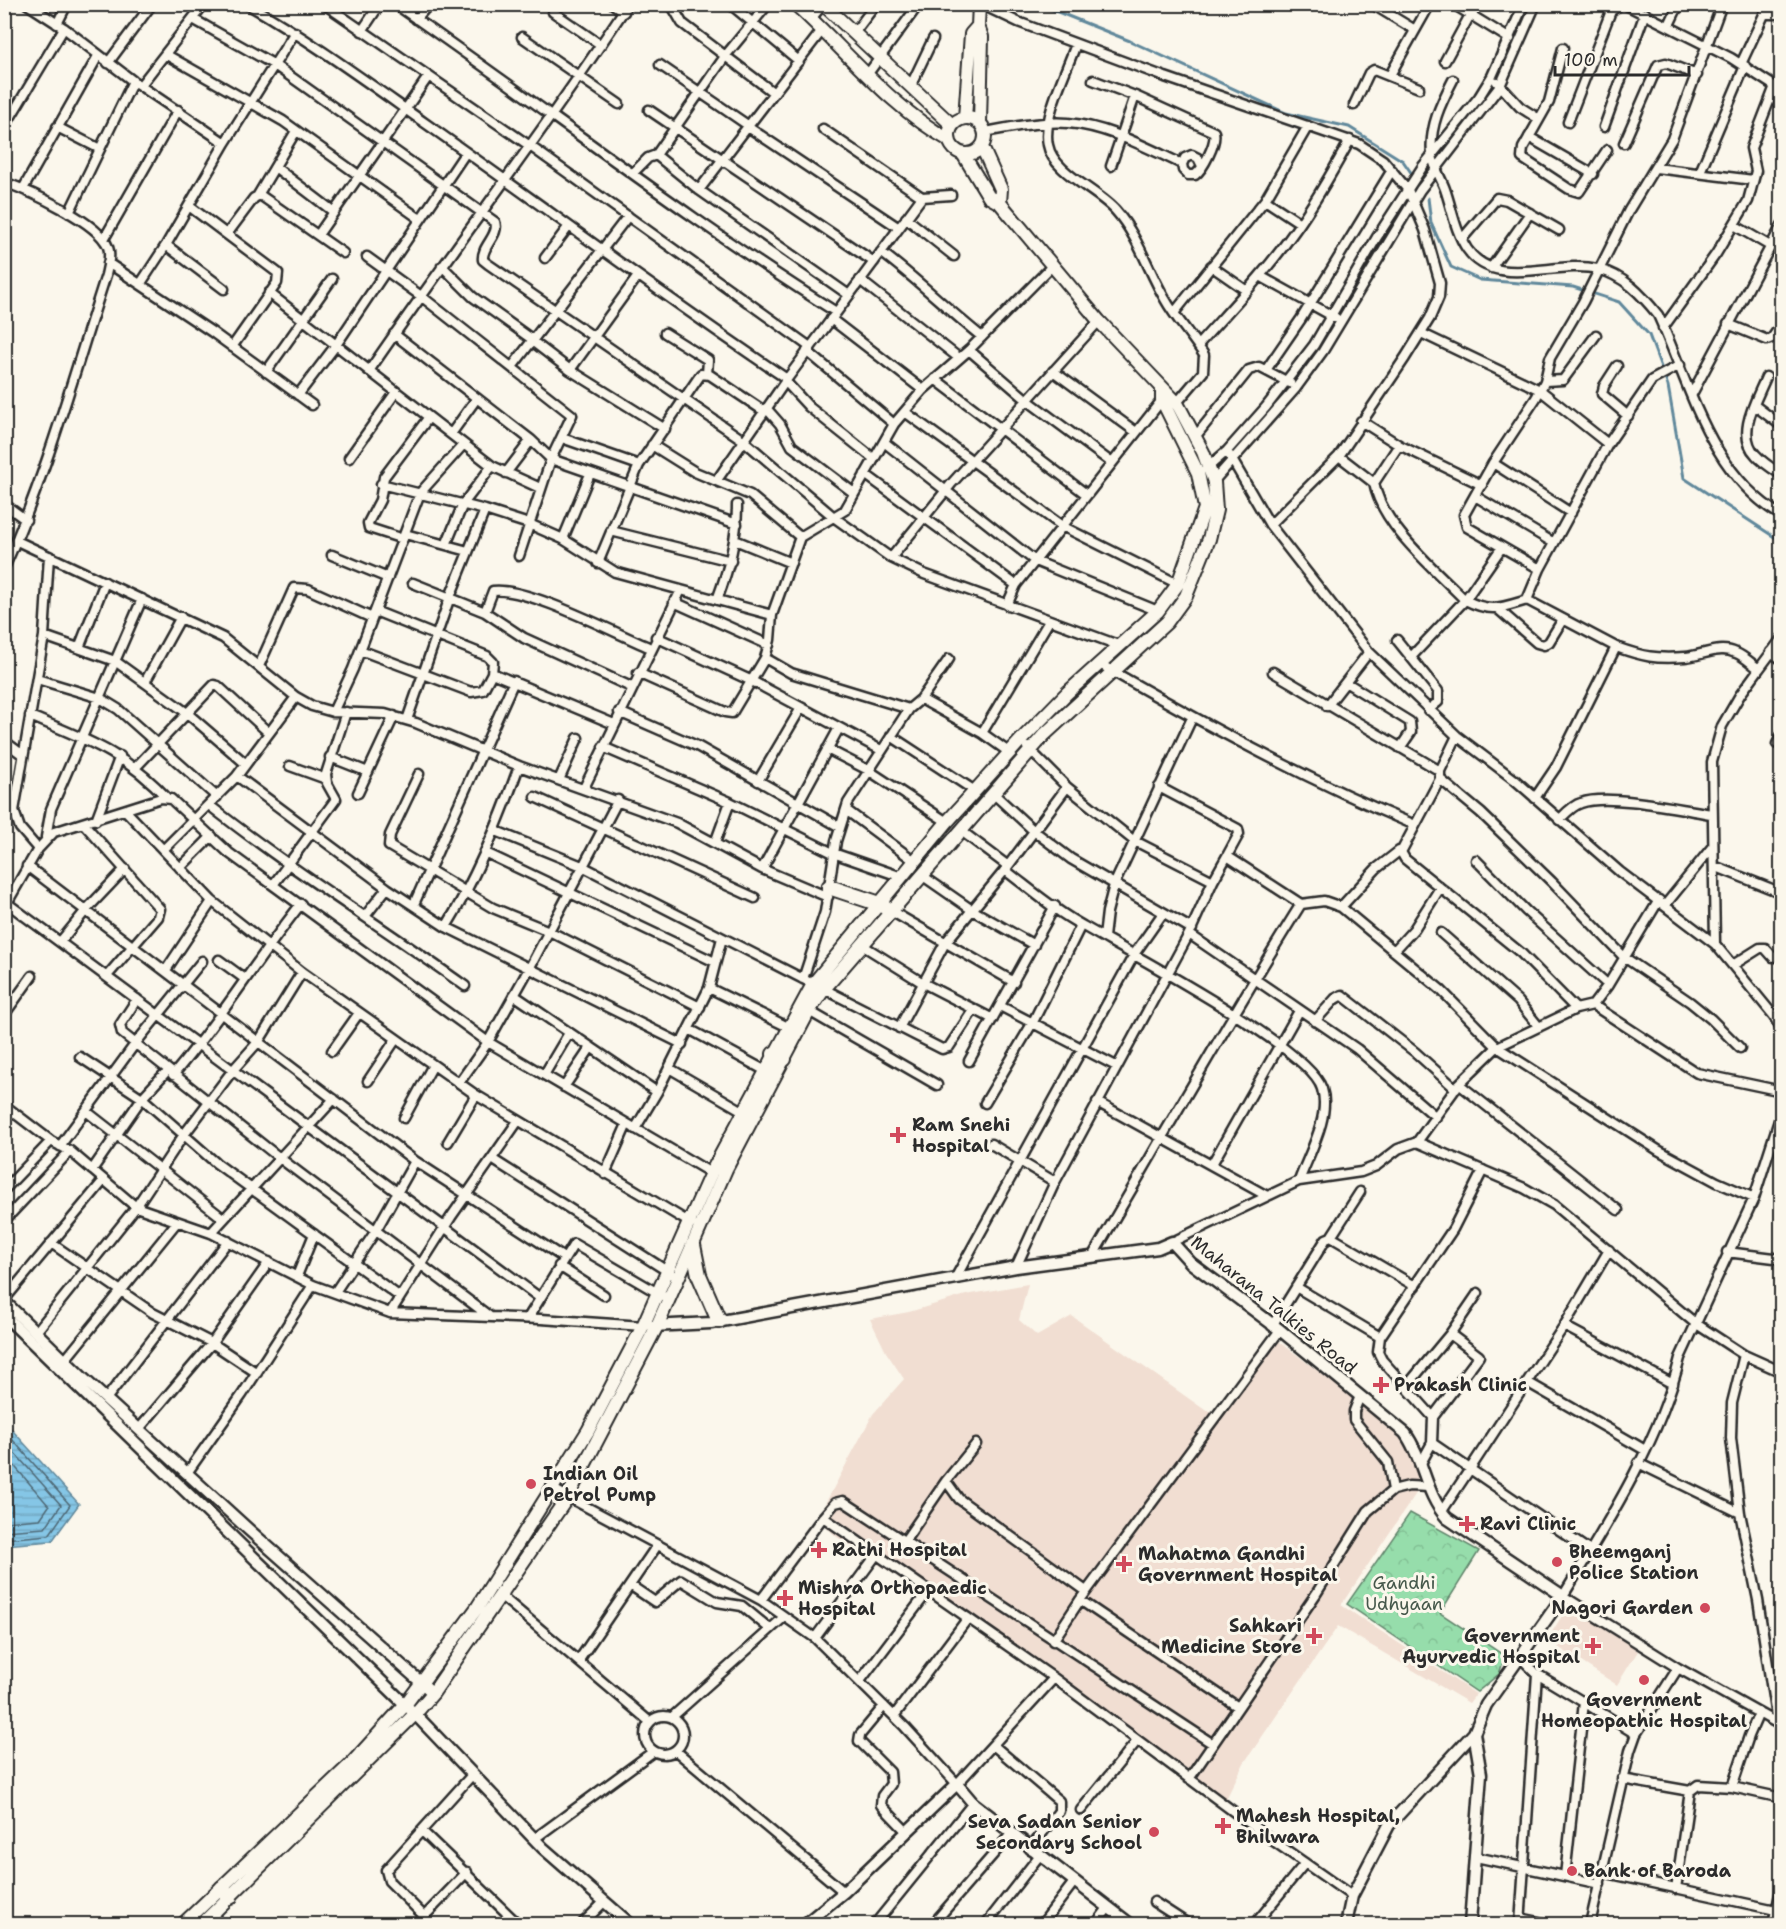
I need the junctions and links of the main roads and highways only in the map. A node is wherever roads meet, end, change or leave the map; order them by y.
1 (795, 4) edge
2 (823, 4) edge
3 (979, 4) edge
4 (978, 26) junction
5 (965, 118) junction
6 (952, 125) junction
7 (982, 127) junction
8 (949, 140) junction
9 (982, 147) junction
10 (963, 154) junction
11 (1000, 203) junction
12 (1167, 401) junction
13 (1204, 470) junction
14 (1208, 485) junction
15 (828, 892) road end
16 (885, 907) junction
17 (813, 984) junction
18 (779, 1056) junction
19 (695, 1225) junction
20 (693, 1245) junction
21 (673, 1275) junction
22 (663, 1297) junction
23 (719, 1321) road end
24 (226, 1892) junction
25 (183, 1924) edge
26 (202, 1924) edge

1 - 8 main road
2 - 6 main road
3 - 4 main road
4 - 5 main road
4 - 7 main road
5 - 6 main road
5 - 7 main road
6 - 8 main road
7 - 9 main road
8 - 10 main road
9 - 10 main road
9 - 11 main road
10 - 11 main road
11 - 12 main road
12 - 13 main road
12 - 13 main road
13 - 14 main road
14 - 16 main road
14 - 16 main road
15 - 16 highway
16 - 17 main road
16 - 17 main road
17 - 18 main road
17 - 18 main road
18 - 19 main road
18 - 19 main road
19 - 20 main road
19 - 21 main road
20 - 21 main road
20 - 23 highway
21 - 22 main road
22 - 24 main road
22 - 24 main road
24 - 25 main road
24 - 26 main road

